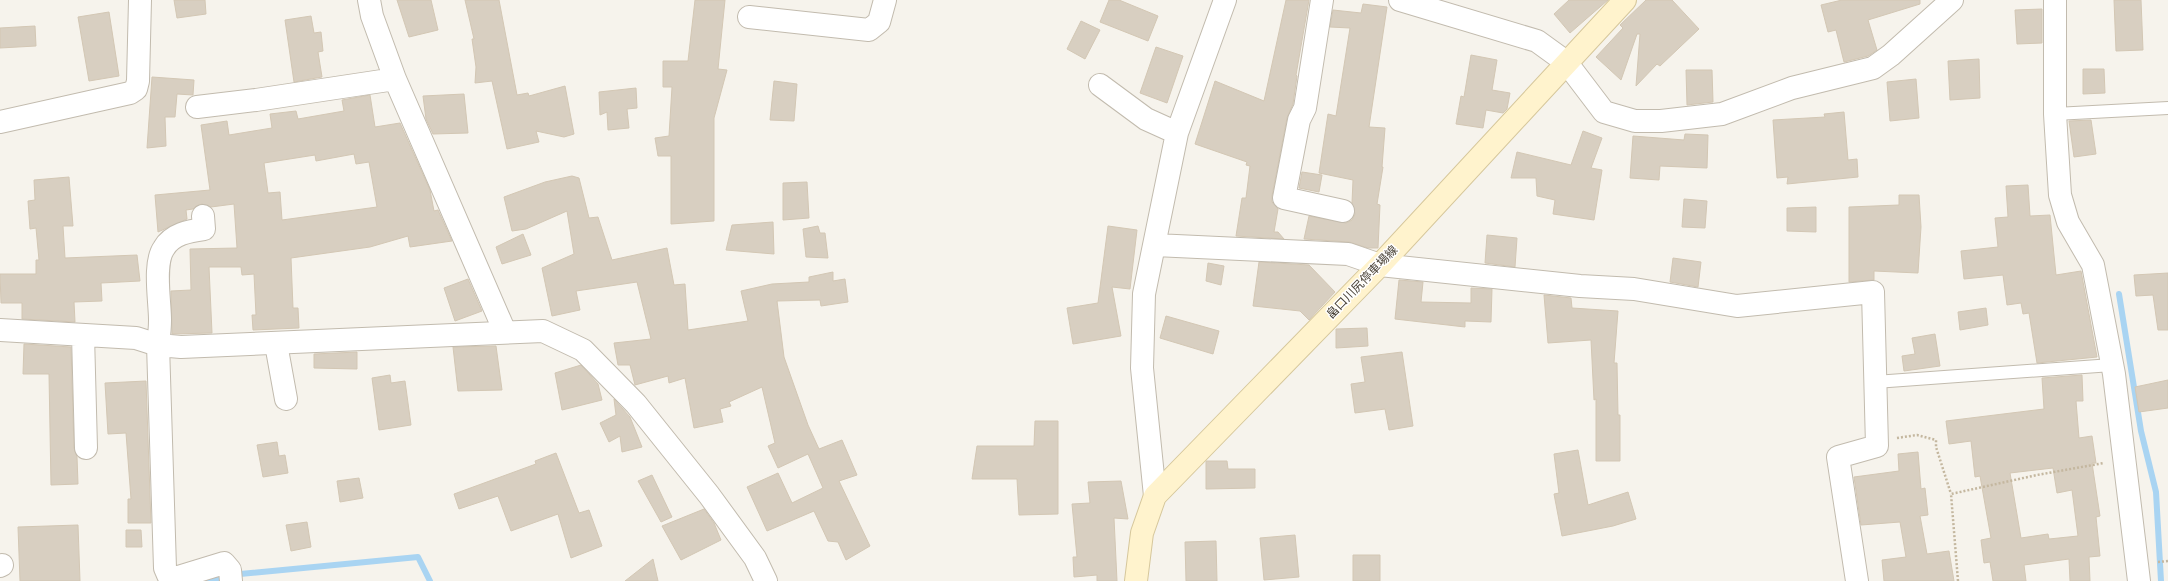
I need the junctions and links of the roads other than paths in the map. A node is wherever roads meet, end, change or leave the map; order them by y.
1 (140, 0) edge
2 (370, 0) edge
3 (885, 0) edge
4 (1225, 0) edge
5 (1322, 0) edge
6 (1400, 0) edge
7 (1625, 0) edge
8 (1952, 0) edge
9 (2055, 0) edge
10 (749, 17) dead end
11 (1566, 62) junction
12 (395, 79) junction
13 (1100, 85) dead end
14 (197, 107) dead end
15 (2168, 108) edge
16 (2055, 114) junction
17 (0, 122) edge
18 (1177, 133) junction
19 (1343, 211) dead end
20 (203, 216) dead end
21 (1155, 245) junction
22 (1380, 264) junction
23 (0, 330) edge
24 (505, 332) junction
25 (83, 335) junction
26 (276, 344) junction
27 (158, 345) junction
28 (2112, 366) junction
29 (1875, 382) junction
30 (286, 399) dead end
31 (86, 448) dead end
32 (1155, 496) junction
33 (231, 581) edge
34 (766, 581) edge
35 (1136, 581) edge
36 (1857, 581) edge
37 (2138, 581) edge

1 - 17 street
2 - 12 street
3 - 10 street
4 - 18 street
5 - 19 street
6 - 11 street
7 - 11 main road, 畠口川尻停車場線
8 - 11 street
9 - 16 street
11 - 22 main road, 畠口川尻停車場線
12 - 14 street
12 - 24 street
13 - 18 street
15 - 16 lane
16 - 28 street
18 - 21 street
20 - 27 street
21 - 22 street
21 - 32 street
22 - 29 street
22 - 32 main road, 畠口川尻停車場線
23 - 25 street
24 - 26 street
24 - 34 street
25 - 27 street
25 - 31 street
26 - 27 street
26 - 30 street
27 - 33 street
28 - 29 lane
28 - 37 street
29 - 36 street
32 - 35 main road, 畠口川尻停車場線

